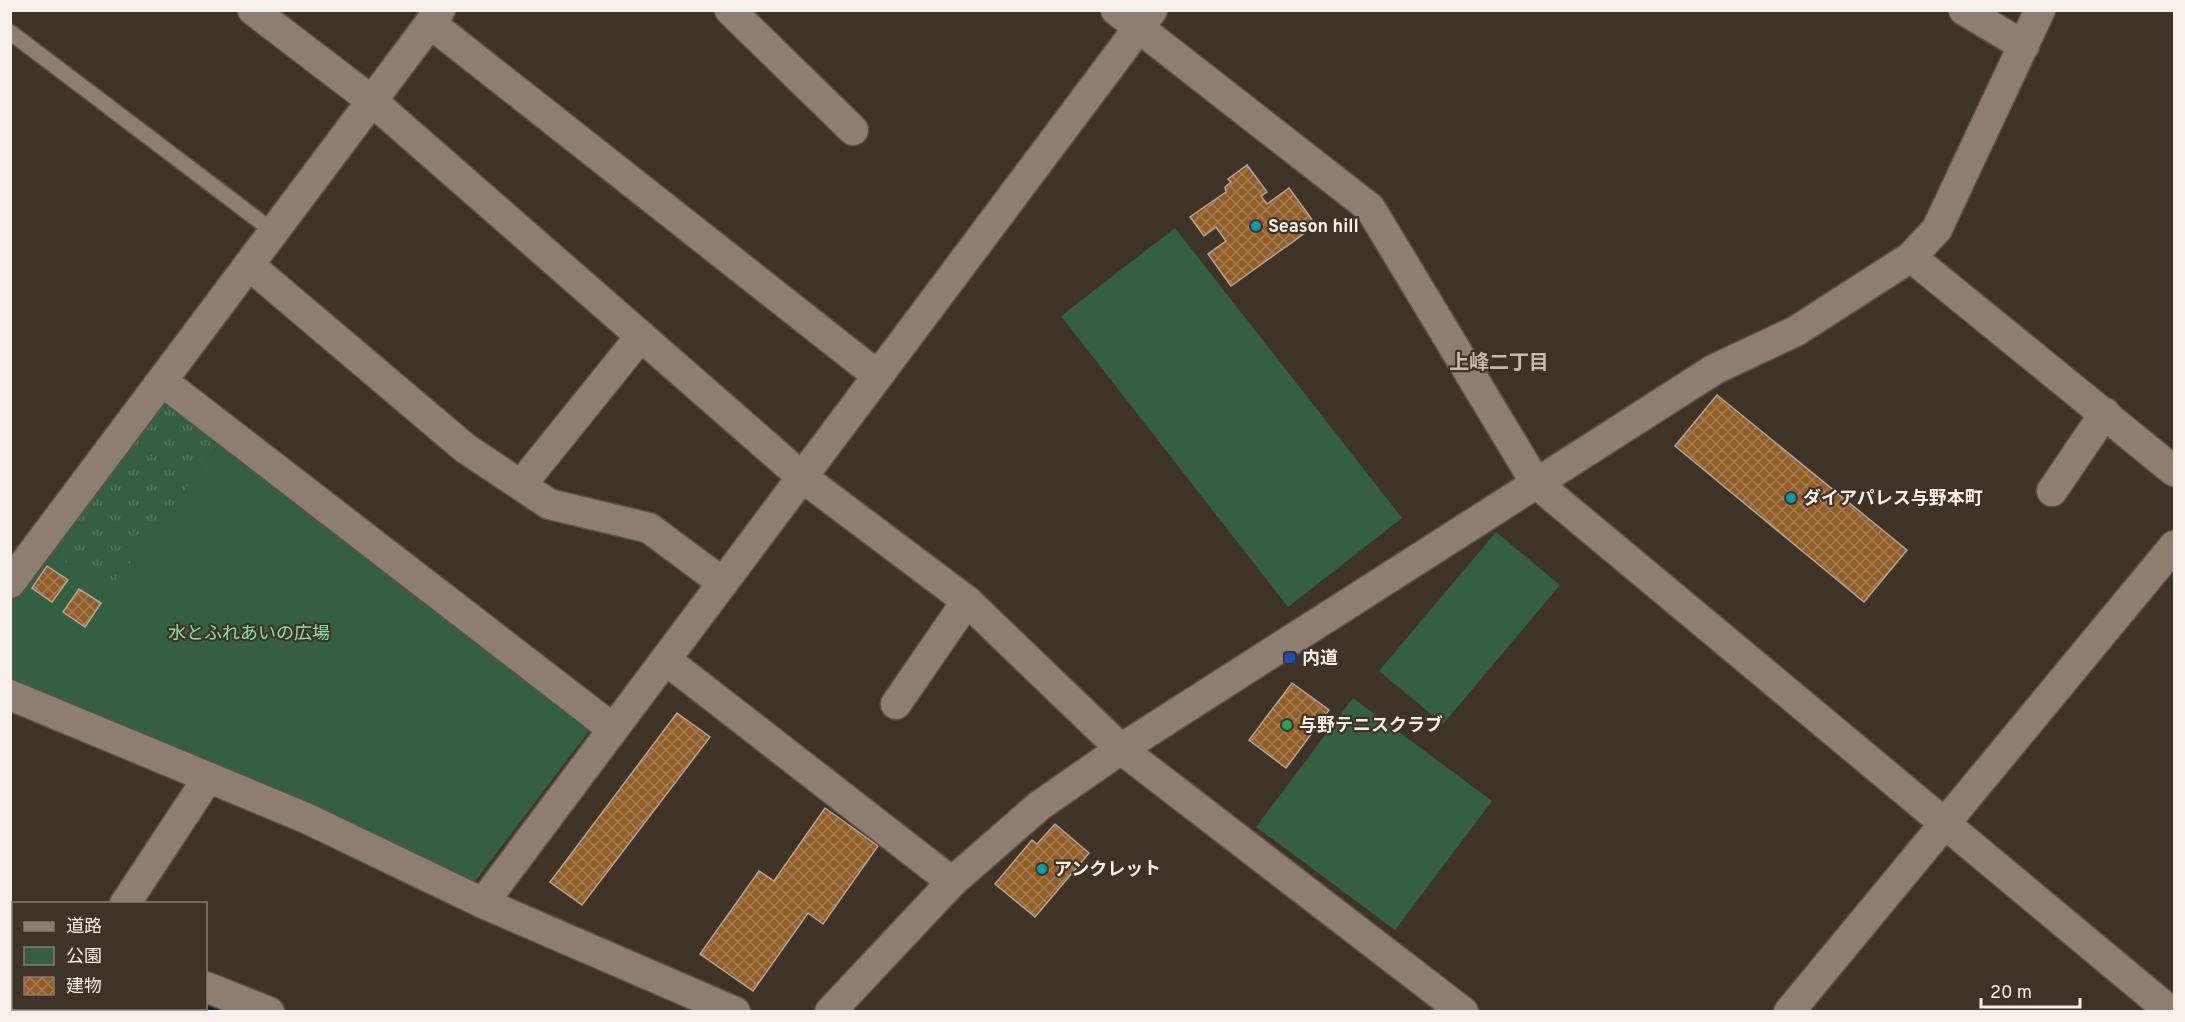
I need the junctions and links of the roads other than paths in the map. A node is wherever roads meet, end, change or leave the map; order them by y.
1 (253, 10) edge
2 (730, 10) edge
3 (1965, 10) edge
4 (2040, 10) edge
5 (1136, 16) edge
6 (435, 17) edge
7 (10, 32) edge
8 (2024, 46) junction
9 (372, 101) junction
10 (853, 130) dead end
11 (274, 232) junction
12 (1911, 257) junction
13 (249, 265) junction
14 (641, 336) junction
15 (879, 376) junction
16 (162, 381) junction
17 (2105, 412) junction
18 (2175, 471) edge
19 (802, 477) junction
20 (1536, 483) junction
21 (521, 485) junction
22 (2052, 491) dead end
23 (2175, 546) edge
24 (10, 583) edge
25 (723, 583) junction
26 (967, 601) junction
27 (666, 660) junction
28 (10, 695) edge
29 (896, 704) dead end
30 (613, 729) junction
31 (1121, 749) junction
32 (208, 778) junction
33 (1943, 824) junction
34 (952, 882) junction
35 (126, 902) edge
36 (483, 903) junction
37 (207, 987) edge
38 (2166, 1010) edge
39 (269, 1011) edge
40 (735, 1011) edge
41 (830, 1011) edge
42 (1462, 1011) edge
43 (1789, 1011) edge

1 - 9 street
2 - 10 street
3 - 8 street
4 - 8 street
5 - 15 street
5 - 20 street
6 - 9 street
6 - 15 street
7 - 11 lane
8 - 12 street
9 - 11 street
9 - 14 street
11 - 13 street
12 - 17 street
12 - 20 street
13 - 16 street
13 - 21 street
14 - 19 street
14 - 21 street
15 - 19 street
16 - 24 street
16 - 30 street
17 - 18 street
17 - 22 street
19 - 25 street
19 - 26 street
20 - 31 street
20 - 33 street
21 - 25 street
23 - 33 street
25 - 27 street
26 - 29 street
26 - 31 street
27 - 30 street
27 - 34 street
28 - 32 street
30 - 36 street
31 - 34 street
31 - 42 street
32 - 35 street
32 - 36 street
33 - 38 street
33 - 43 street
34 - 41 street
36 - 40 street
37 - 39 street

